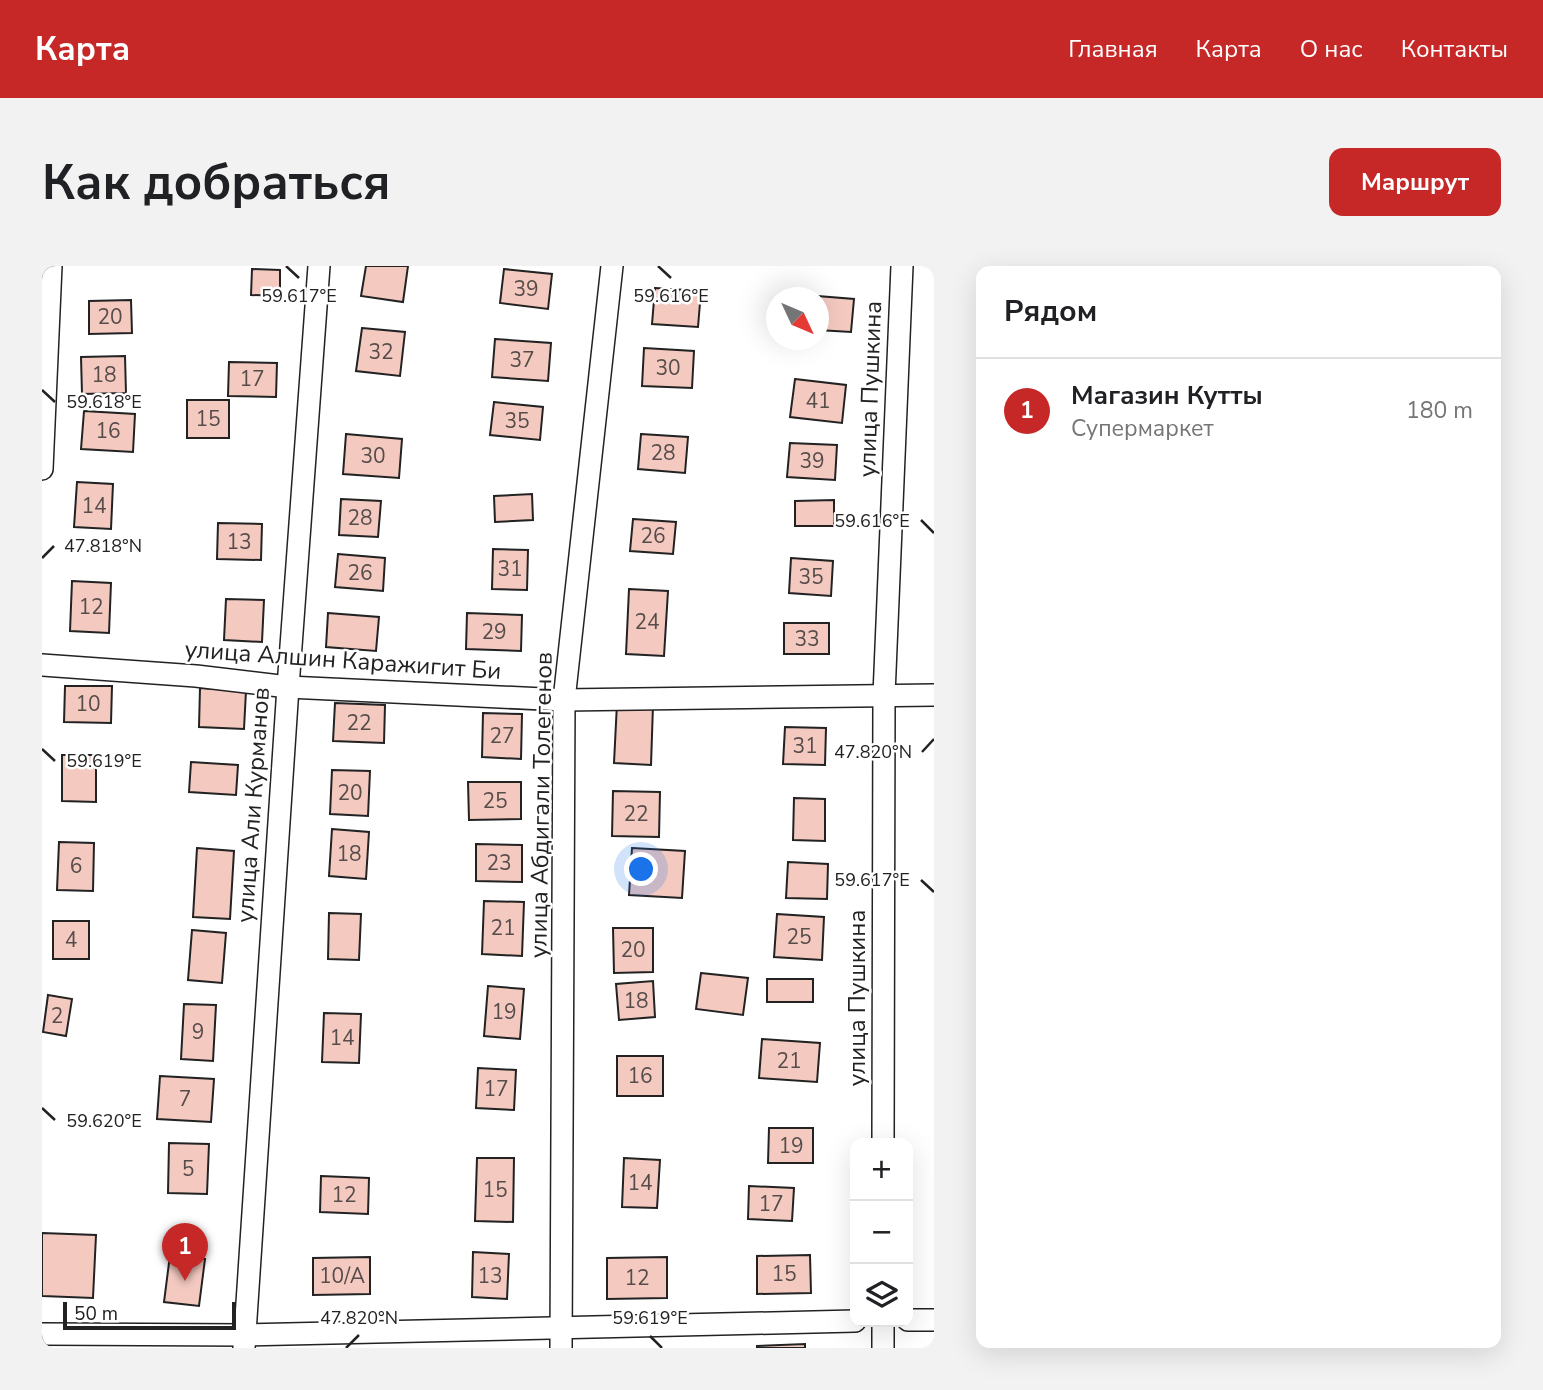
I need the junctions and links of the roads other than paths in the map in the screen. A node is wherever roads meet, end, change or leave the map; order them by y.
1 (51, 266) edge
2 (319, 266) edge
3 (612, 266) edge
4 (902, 266) edge
5 (42, 469) edge
6 (42, 664) edge
7 (288, 687) junction
8 (884, 695) junction
9 (934, 695) edge
10 (564, 700) junction
11 (883, 1138) edge
12 (913, 1320) edge
13 (934, 1320) edge
14 (850, 1321) edge
15 (883, 1327) edge
16 (42, 1334) edge
17 (561, 1338) edge
18 (244, 1341) edge
19 (883, 1348) edge

1 - 5 street
2 - 7 street, улица Али Курманов
3 - 10 street, улица Абдигали Толегенов
4 - 8 street, улица Пушкина
6 - 7 street, улица Алшин Каражигит Би
7 - 10 street, улица Алшин Каражигит Би
7 - 18 street, улица Али Курманов
8 - 9 street, улица Алшин Каражигит Би
8 - 10 street, улица Алшин Каражигит Би
8 - 11 street, улица Пушкина
10 - 17 street, улица Абдигали Толегенов
12 - 13 street
14 - 17 street
15 - 19 street
16 - 18 street
17 - 18 street

